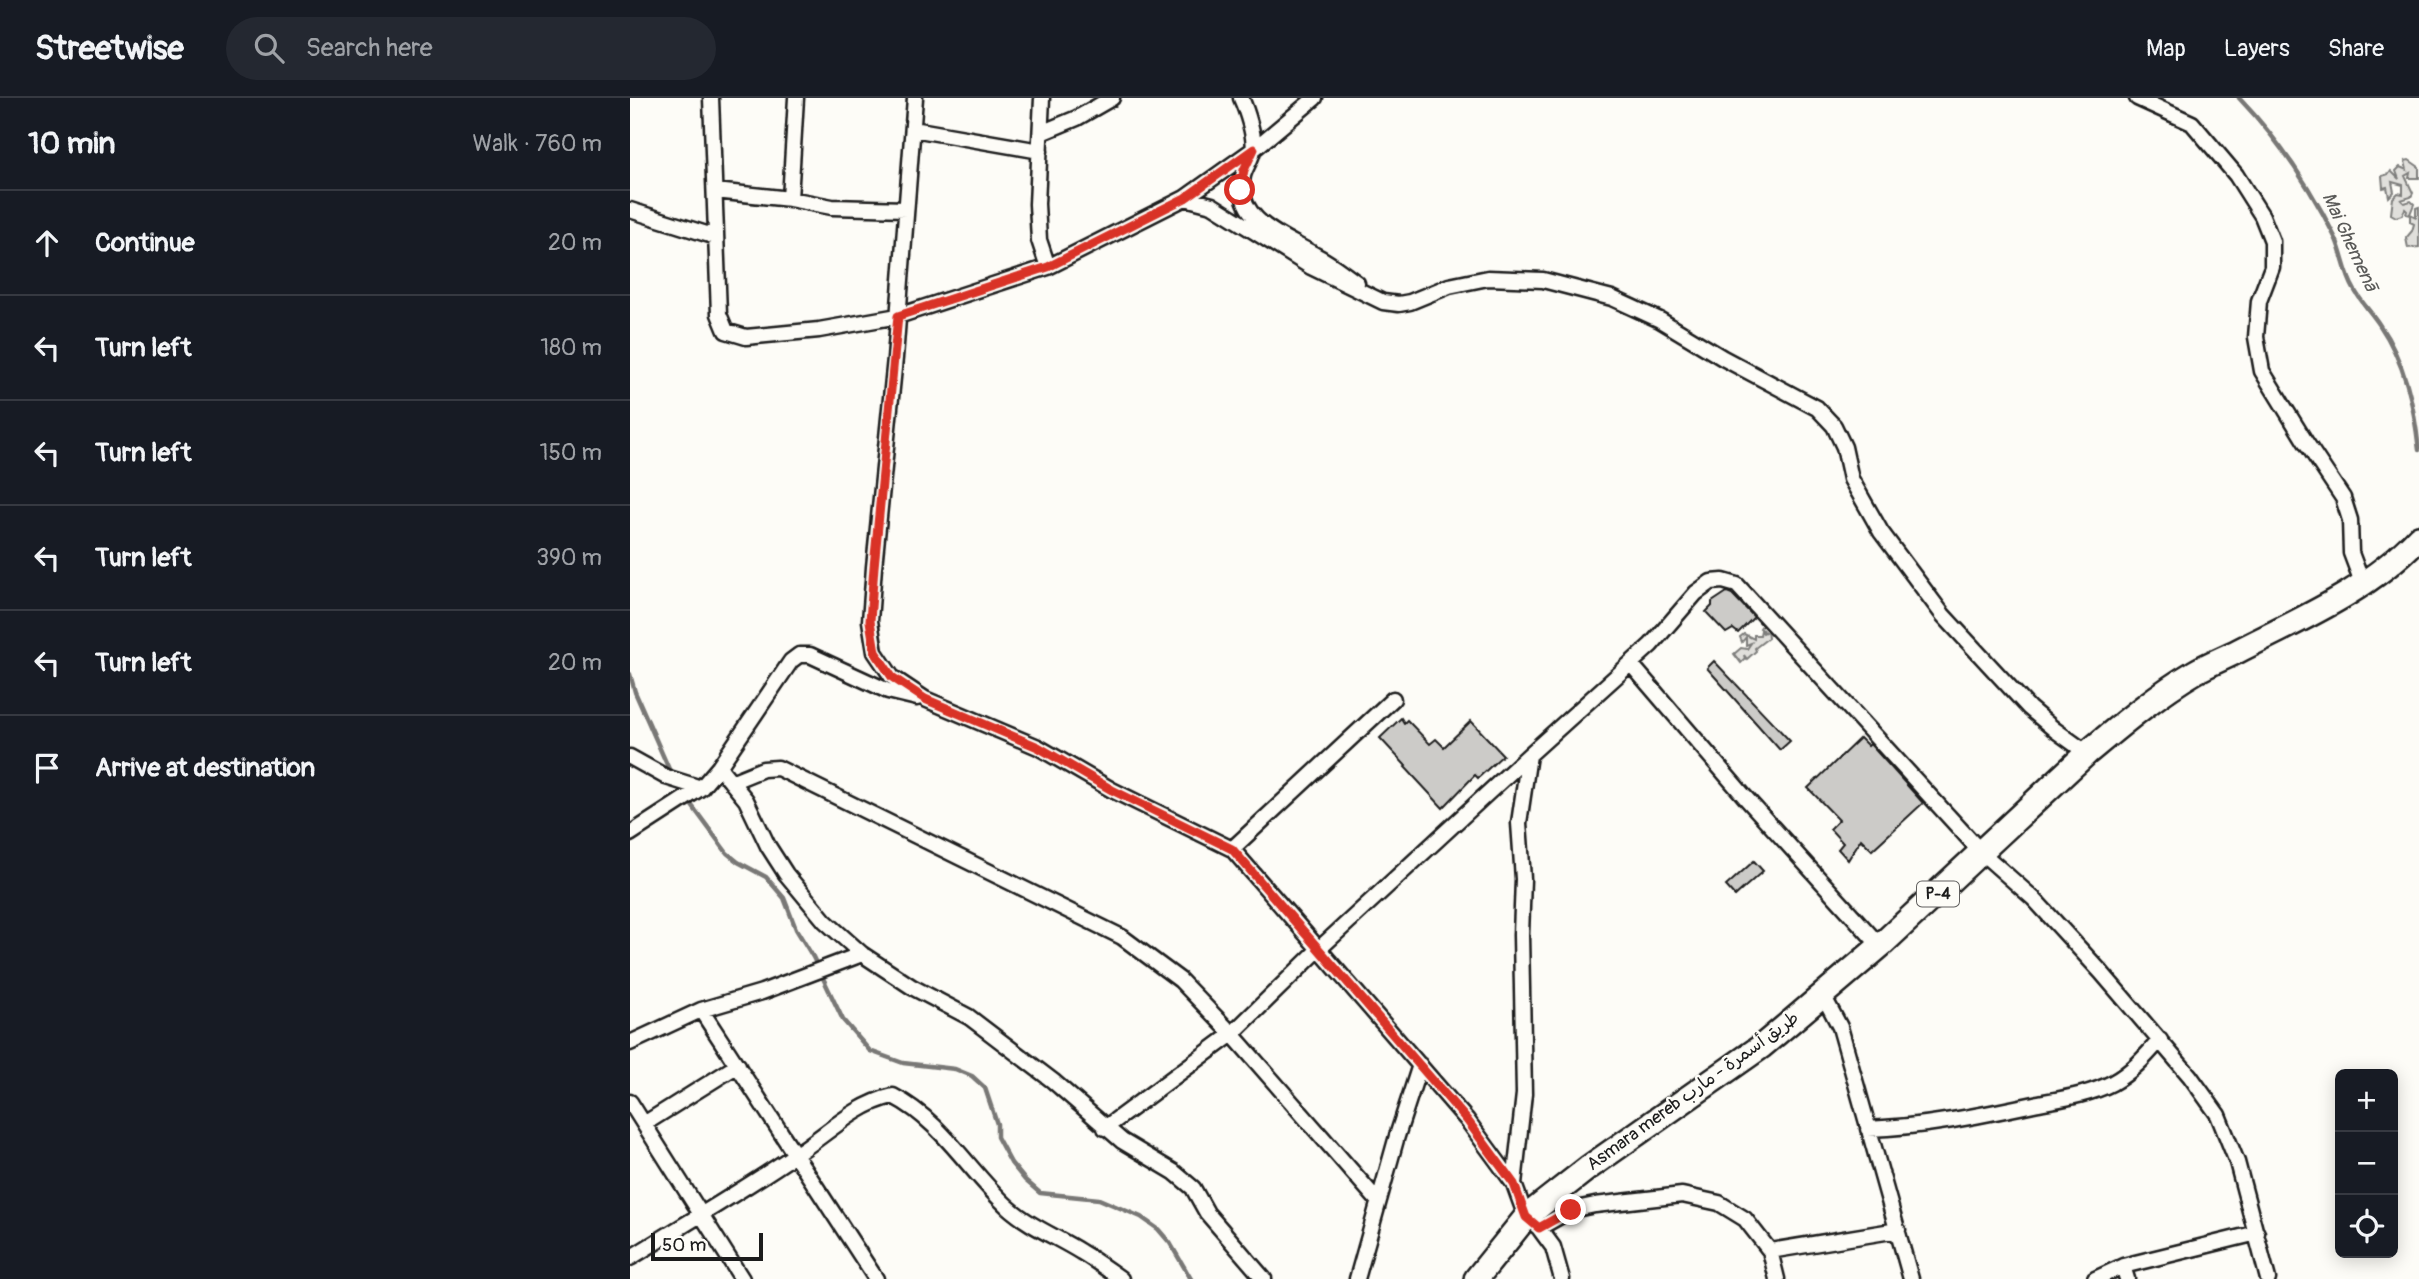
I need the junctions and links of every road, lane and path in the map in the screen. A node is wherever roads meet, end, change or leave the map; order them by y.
1 (711, 98) edge
2 (796, 98) edge
3 (915, 98) edge
4 (1042, 98) edge
5 (1112, 98) edge
6 (1241, 98) edge
7 (1315, 98) edge
8 (2137, 98) edge
9 (913, 129) junction
10 (1041, 132) junction
11 (1254, 149) junction
12 (1040, 151) junction
13 (715, 191) junction
14 (1185, 198) junction
15 (790, 199) junction
16 (906, 209) junction
17 (630, 210) edge
18 (716, 237) junction
19 (1048, 267) junction
20 (1382, 302) junction
21 (898, 316) junction
22 (2419, 537) edge
23 (2363, 585) junction
24 (1630, 664) junction
25 (925, 699) junction
26 (1394, 699) dead end
27 (2087, 753) junction
28 (1528, 755) junction
29 (630, 757) edge
30 (719, 767) junction
31 (731, 782) junction
32 (701, 788) junction
33 (630, 834) edge
34 (1232, 849) junction
35 (1982, 853) junction
36 (1880, 947) junction
37 (1319, 949) junction
38 (862, 954) junction
39 (1823, 995) junction
40 (701, 1010) junction
41 (1232, 1034) junction
42 (2160, 1040) junction
43 (630, 1043) edge
44 (738, 1065) junction
45 (1420, 1065) junction
46 (630, 1102) edge
47 (644, 1124) junction
48 (1105, 1128) junction
49 (1868, 1129) junction
50 (796, 1155) junction
51 (1514, 1184) junction
52 (1378, 1201) junction
53 (702, 1214) junction
54 (1533, 1223) junction
55 (1898, 1230) junction
56 (2257, 1233) junction
57 (1770, 1251) junction
58 (630, 1258) edge
59 (2125, 1272) edge
60 (742, 1279) edge
61 (876, 1279) edge
62 (1120, 1279) edge
63 (1264, 1279) edge
64 (1357, 1279) edge
65 (1476, 1279) edge
66 (1562, 1279) edge
67 (1777, 1279) edge
68 (1911, 1279) edge
69 (2095, 1279) edge
70 (2268, 1279) edge

1 - 13 street
2 - 15 street
3 - 9 street
4 - 10 street
5 - 10 street
6 - 11 street
7 - 11 street
8 - 23 street
9 - 12 street
9 - 16 street
10 - 12 street
11 - 14 street
11 - 20 street
12 - 19 street
13 - 15 street
13 - 18 street
14 - 19 street
14 - 20 street
15 - 16 street
16 - 21 street
17 - 18 street
18 - 21 street
19 - 21 street
20 - 27 street
21 - 25 street
22 - 23 highway, Asmara mereb طريق أسمرة - مارب / P-4
23 - 27 highway, Asmara mereb طريق أسمرة - مارب / P-4
24 - 28 street
24 - 35 street
24 - 36 street
25 - 30 street
25 - 34 street
26 - 34 street
27 - 35 highway, Asmara mereb طريق أسمرة - مارب / P-4
28 - 37 street
28 - 51 street
29 - 32 street
30 - 31 street
30 - 32 street
31 - 38 street
31 - 41 street
32 - 33 street
34 - 37 street
35 - 36 highway, Asmara mereb طريق أسمرة - مارب / P-4
35 - 42 street
36 - 39 highway, Asmara mereb طريق أسمرة - مارب / P-4
37 - 41 street
37 - 45 street
38 - 40 street
38 - 48 street
39 - 49 street
39 - 54 highway, Asmara mereb طريق أسمرة - مارب / P-4
40 - 43 street
40 - 44 street
41 - 48 street
41 - 52 street
42 - 49 street
42 - 56 street
44 - 47 street
44 - 50 street
45 - 51 street
45 - 52 street
46 - 47 street
47 - 53 street
48 - 63 street
49 - 55 street
50 - 53 street
50 - 61 street
50 - 62 street
51 - 54 street
52 - 64 street
53 - 58 street
53 - 60 street
54 - 57 street
54 - 65 highway, Asmara mereb طريق أسمرة - مارب / P-4
54 - 66 street
55 - 57 street
55 - 68 street
56 - 59 street
56 - 70 street
57 - 67 street
59 - 69 street

